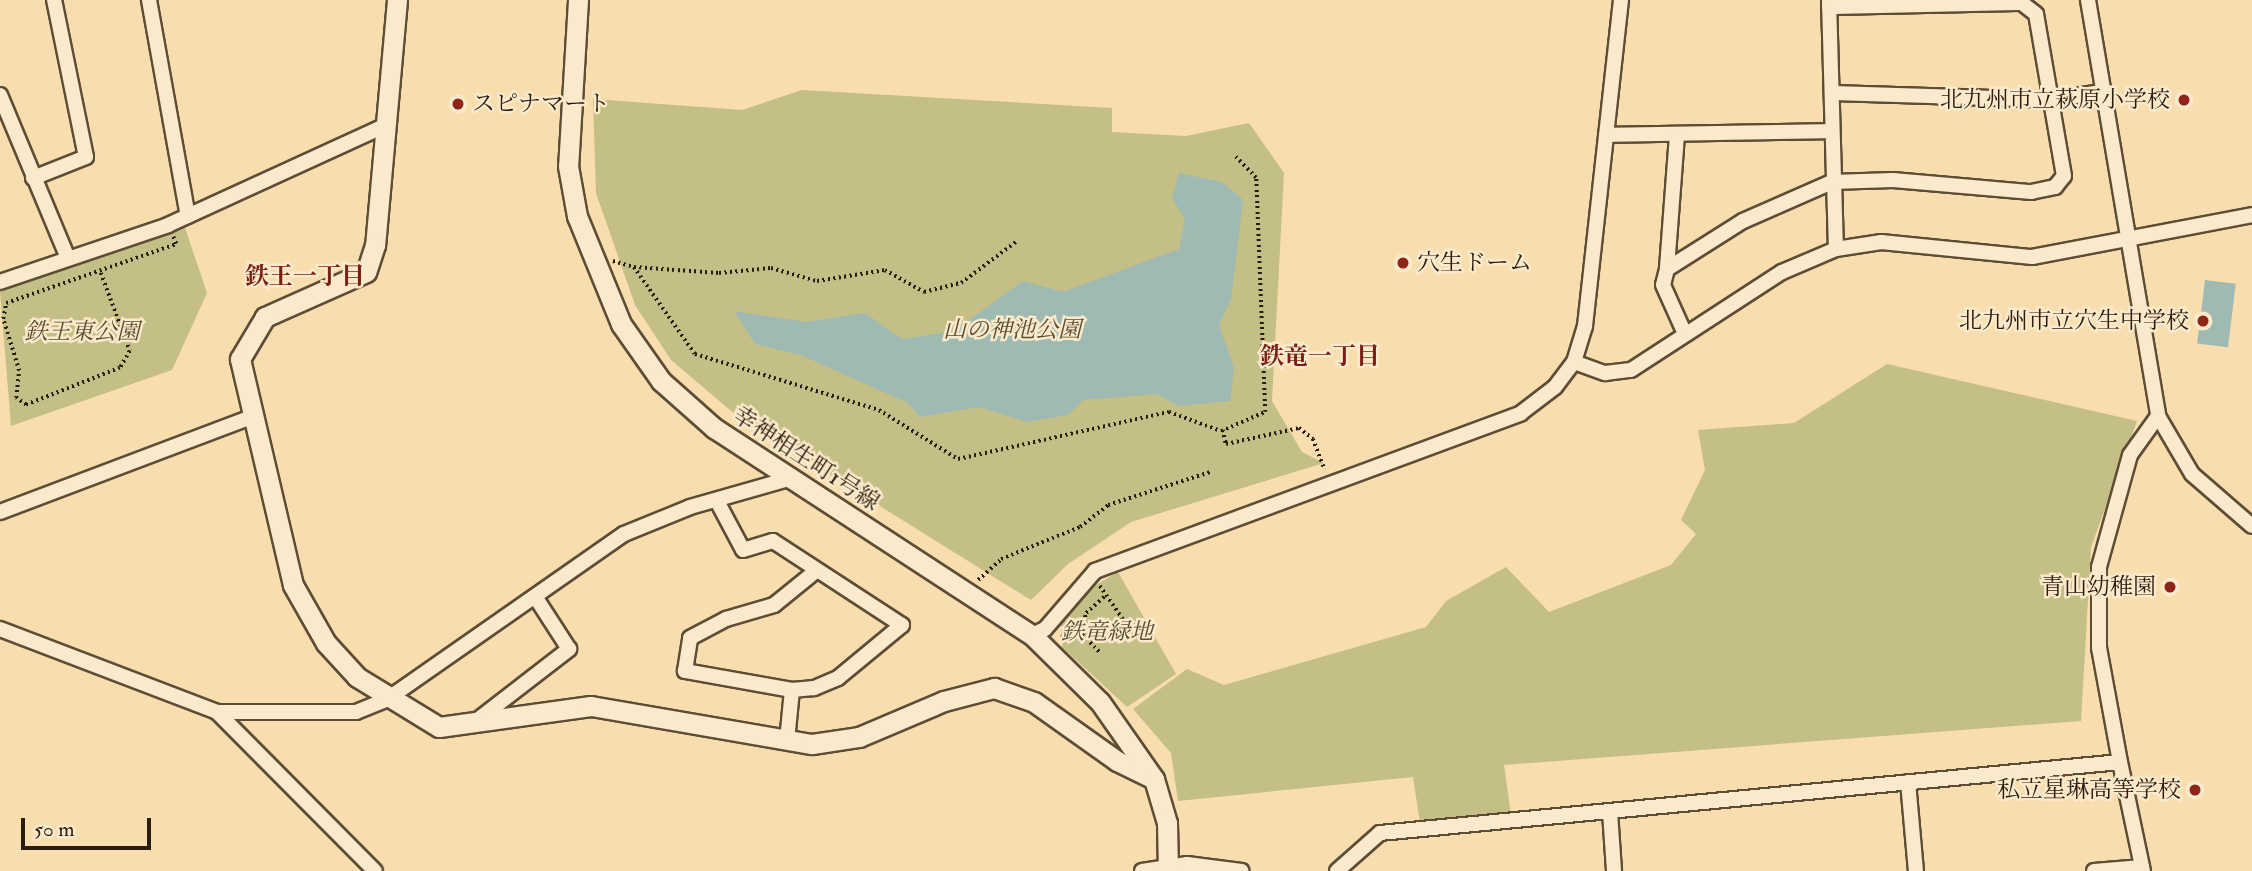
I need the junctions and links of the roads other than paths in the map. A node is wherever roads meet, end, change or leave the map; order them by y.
1 (54, 0) edge
2 (149, 0) edge
3 (397, 0) edge
4 (578, 0) edge
5 (1621, 0) edge
6 (2088, 0) edge
7 (1829, 3) edge
8 (2101, 92) junction
9 (1833, 93) junction
10 (0, 95) edge
11 (2050, 100) junction
12 (386, 125) junction
13 (1831, 131) junction
14 (1606, 135) junction
15 (1676, 135) junction
16 (33, 178) junction
17 (1832, 182) junction
18 (2252, 215) edge
19 (188, 216) junction
20 (2125, 236) junction
21 (1836, 249) junction
22 (67, 256) junction
23 (1667, 269) junction
24 (0, 282) edge
25 (1685, 334) junction
26 (1574, 362) junction
27 (2158, 416) junction
28 (249, 418) junction
29 (792, 478) junction
30 (717, 501) junction
31 (0, 512) edge
32 (2252, 526) edge
33 (817, 570) junction
34 (537, 598) junction
35 (0, 629) edge
36 (1039, 632) junction
37 (792, 690) junction
38 (386, 700) junction
39 (217, 712) junction
40 (471, 726) junction
41 (787, 741) junction
42 (2120, 762) junction
43 (1154, 779) junction
44 (1908, 782) junction
45 (1610, 811) junction
46 (2143, 869) edge
47 (1168, 870) edge
48 (375, 871) edge
49 (1142, 871) edge
50 (1242, 871) edge
51 (1337, 871) edge
52 (1614, 871) edge
53 (1916, 871) edge
54 (2094, 871) edge

1 - 16 street
2 - 19 street
3 - 12 street
4 - 29 street, 幸神相生町1号線
5 - 14 street
6 - 8 street
7 - 9 street
7 - 11 street
8 - 11 street
8 - 20 street
9 - 11 street
9 - 13 street
10 - 16 street
11 - 17 street
12 - 19 street
12 - 28 street
13 - 15 street
13 - 17 street
14 - 15 street
14 - 26 street
15 - 23 street
16 - 22 street
17 - 21 street
17 - 23 street
18 - 20 street
19 - 22 street
20 - 21 street
20 - 27 street
21 - 25 street
22 - 24 street
23 - 25 street
25 - 26 street
26 - 36 street
27 - 32 street
27 - 42 street
28 - 31 street
28 - 38 street
29 - 30 street
29 - 36 street, 幸神相生町1号線
30 - 33 street
30 - 34 street
33 - 37 street
33 - 37 street
34 - 38 street
34 - 40 street
35 - 39 street
36 - 43 street, 幸神相生町1号線
37 - 41 street
38 - 39 street
38 - 40 street
39 - 48 street
40 - 41 street
41 - 43 street
42 - 44 street
42 - 46 street
43 - 47 street, 幸神相生町1号線
44 - 45 street
44 - 53 street
45 - 51 street
45 - 52 street
46 - 54 street
47 - 49 street
47 - 50 street

